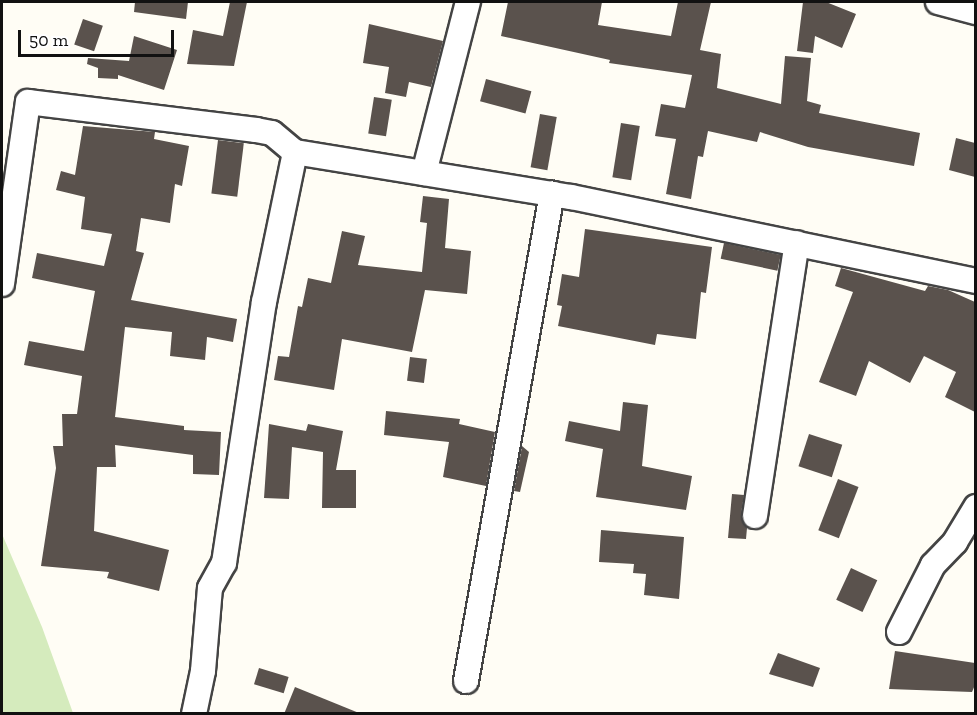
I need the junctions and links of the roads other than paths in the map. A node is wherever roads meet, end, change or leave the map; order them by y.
1 (468, 2) edge
2 (938, 2) edge
3 (975, 12) edge
4 (295, 152) junction
5 (424, 173) junction
6 (552, 194) junction
7 (797, 243) junction
8 (975, 281) edge
9 (2, 284) edge
10 (975, 507) edge
11 (754, 516) dead end
12 (899, 632) dead end
13 (466, 681) dead end
14 (194, 714) edge

1 - 5 street
2 - 3 street
4 - 5 street
4 - 9 street
4 - 14 street
5 - 6 street
6 - 7 street
6 - 13 street
7 - 8 street
7 - 11 street
10 - 12 street

